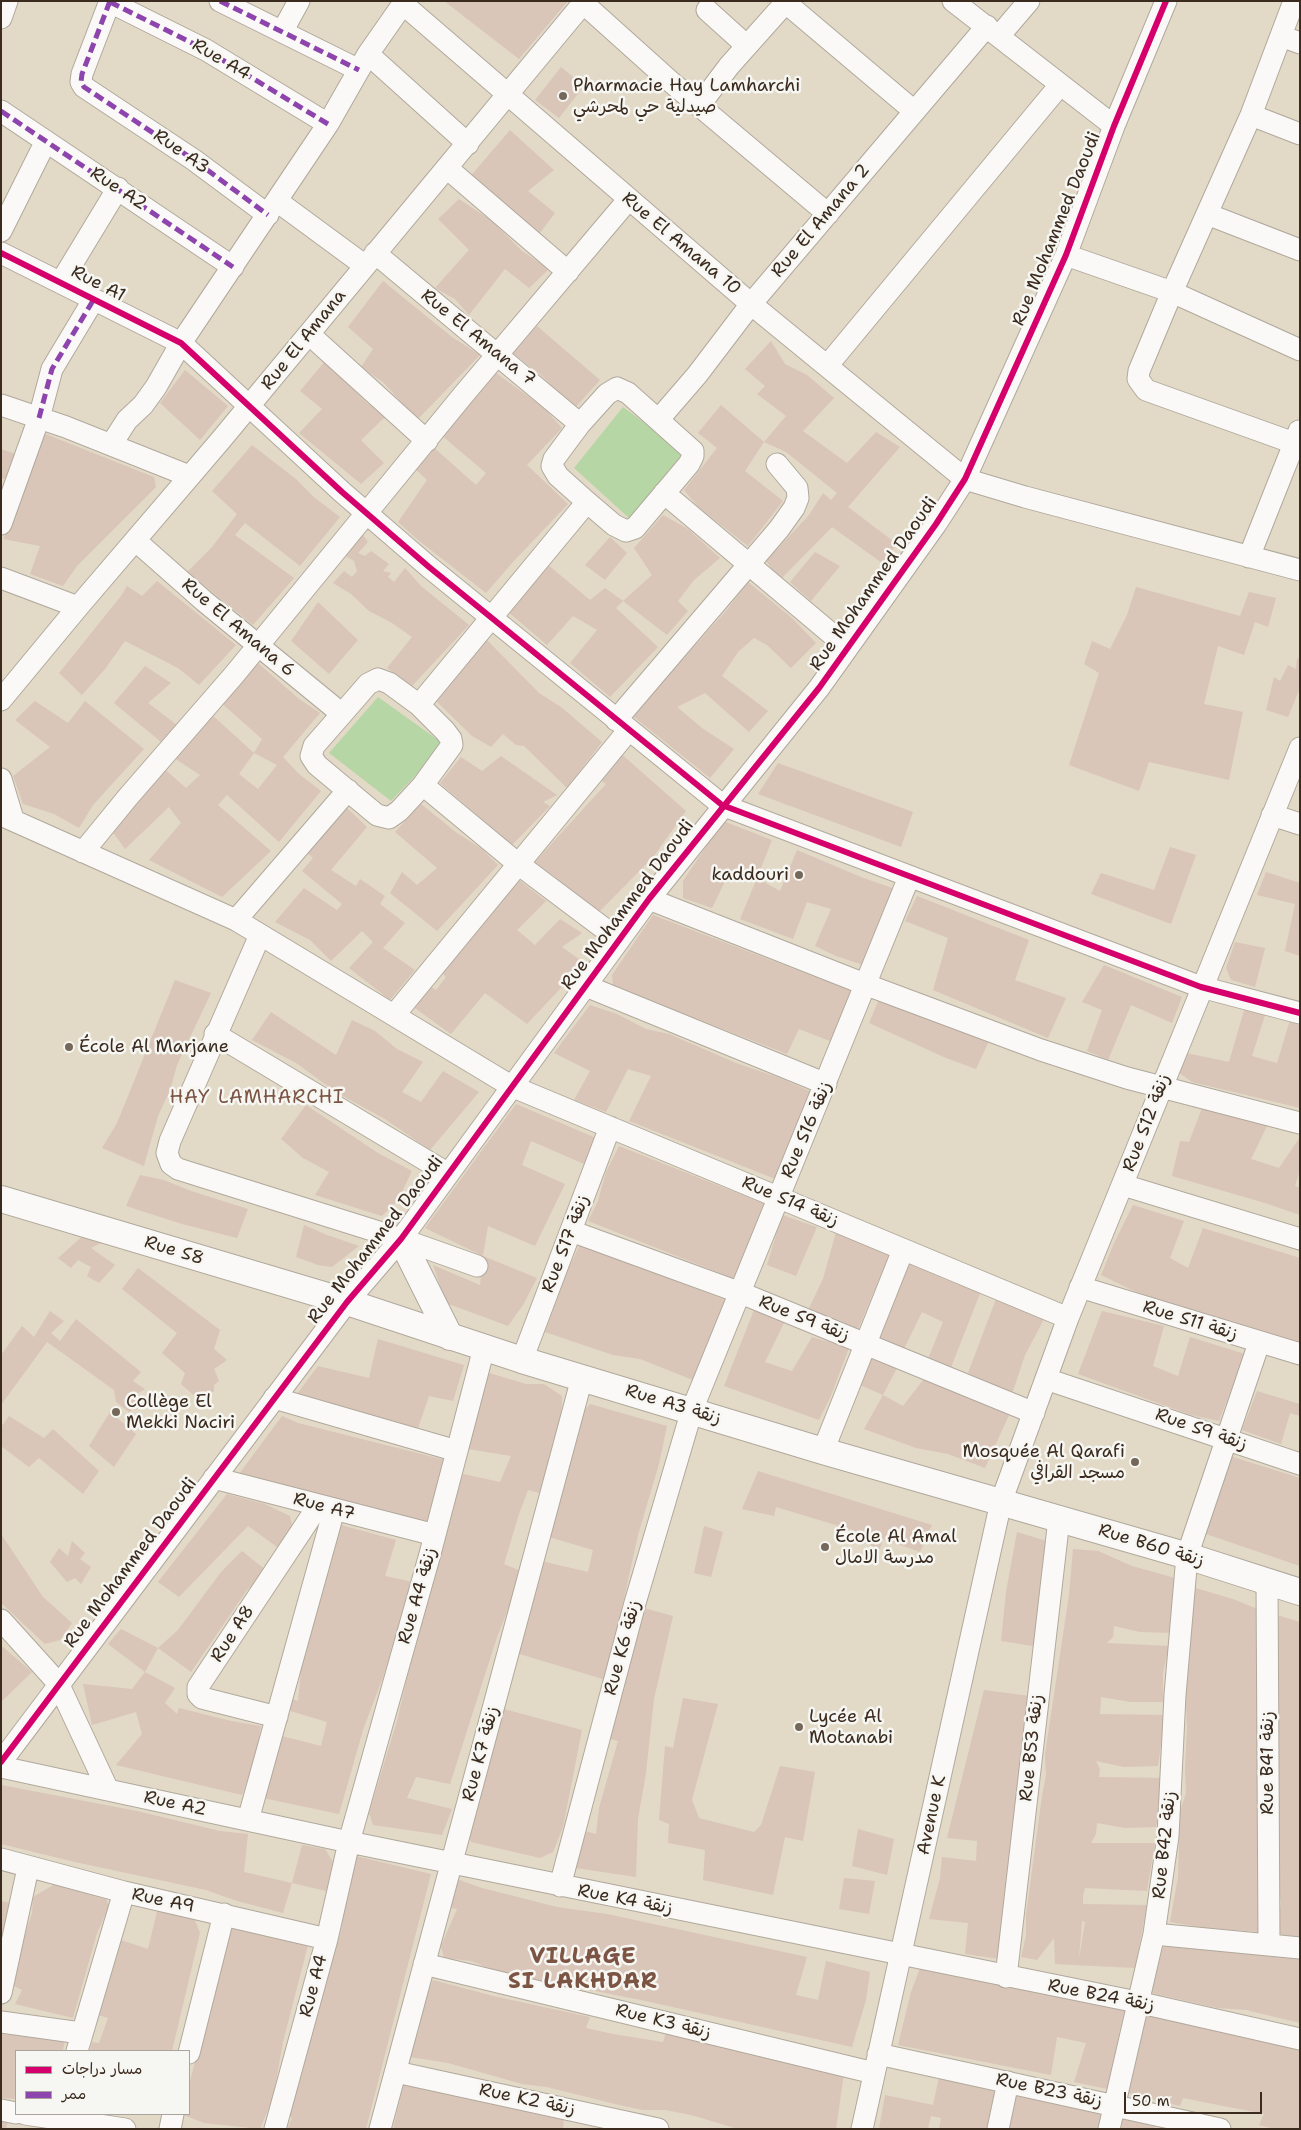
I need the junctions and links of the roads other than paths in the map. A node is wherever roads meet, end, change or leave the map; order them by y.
1 (7, 1) edge
2 (220, 1) edge
3 (299, 1) edge
4 (953, 1) edge
5 (1029, 1) edge
6 (1166, 1) edge
7 (1294, 1) edge
8 (110, 2) edge
9 (404, 2) edge
10 (584, 2) edge
11 (787, 2) edge
12 (707, 10) dead end
13 (1, 18) edge
14 (993, 31) junction
15 (282, 32) junction
16 (1291, 39) edge
17 (747, 46) junction
18 (364, 62) junction
19 (1060, 85) junction
20 (508, 93) junction
21 (698, 106) junction
22 (914, 111) junction
23 (1, 112) edge
24 (1251, 115) junction
25 (328, 124) junction
26 (1114, 126) junction
27 (1300, 134) edge
28 (46, 141) junction
29 (468, 144) junction
30 (448, 168) junction
31 (118, 188) junction
32 (628, 200) junction
33 (272, 208) junction
34 (828, 214) junction
35 (1207, 214) junction
36 (1, 231) edge
37 (1300, 250) edge
38 (1, 253) edge
39 (1066, 256) junction
40 (370, 259) junction
41 (233, 267) junction
42 (568, 272) junction
43 (61, 282) junction
44 (1172, 292) junction
45 (94, 298) junction
46 (751, 304) junction
47 (309, 334) junction
48 (181, 343) junction
49 (1300, 350) edge
50 (498, 354) junction
51 (827, 366) junction
52 (1, 405) edge
53 (249, 406) junction
54 (39, 418) junction
55 (659, 419) junction
56 (580, 424) junction
57 (1297, 436) edge
58 (427, 441) junction
59 (111, 445) junction
60 (777, 464) dead end
61 (189, 476) junction
62 (965, 478) junction
63 (7, 489) edge
64 (664, 493) junction
65 (587, 502) junction
66 (367, 513) junction
67 (1, 524) edge
68 (136, 541) junction
69 (1250, 557) junction
70 (748, 565) junction
71 (1300, 570) edge
72 (1, 578) edge
73 (78, 607) junction
74 (491, 616) junction
75 (258, 646) junction
76 (848, 647) junction
77 (2, 698) edge
78 (418, 705) junction
79 (342, 714) junction
80 (622, 726) junction
81 (1300, 748) edge
82 (1, 779) edge
83 (422, 785) junction
84 (348, 790) junction
85 (722, 805) junction
86 (1272, 815) junction
87 (7, 817) edge
88 (1300, 824) edge
89 (83, 852) junction
90 (517, 863) junction
91 (910, 877) junction
92 (649, 899) junction
93 (236, 920) junction
94 (260, 935) junction
95 (618, 939) junction
96 (867, 985) junction
97 (586, 986) junction
98 (1201, 987) junction
99 (1300, 1013) edge
100 (395, 1014) junction
101 (215, 1034) junction
102 (826, 1084) junction
103 (511, 1086) junction
104 (1162, 1086) junction
105 (1300, 1123) edge
106 (610, 1127) junction
107 (448, 1173) junction
108 (1123, 1185) junction
109 (779, 1197) junction
110 (1, 1199) edge
111 (572, 1231) junction
112 (1300, 1238) edge
113 (401, 1239) junction
114 (903, 1250) junction
115 (477, 1266) dead end
116 (1080, 1287) junction
117 (741, 1293) junction
118 (347, 1302) junction
119 (1068, 1318) junction
120 (450, 1337) junction
121 (1259, 1343) junction
122 (866, 1344) junction
123 (484, 1348) junction
124 (1300, 1354) edge
125 (522, 1360) junction
126 (582, 1378) junction
127 (1046, 1379) junction
128 (274, 1398) junction
129 (692, 1410) junction
130 (1034, 1414) junction
131 (1226, 1438) junction
132 (457, 1451) junction
133 (823, 1451) junction
134 (1300, 1464) edge
135 (214, 1478) junction
136 (1001, 1502) junction
137 (326, 1508) junction
138 (1059, 1519) junction
139 (435, 1535) junction
140 (1187, 1556) junction
141 (1267, 1581) junction
142 (1300, 1592) edge
143 (4, 1627) edge
144 (58, 1683) junction
145 (277, 1717) junction
146 (1, 1762) edge
147 (1, 1766) edge
148 (108, 1790) junction
149 (248, 1820) junction
150 (349, 1842) junction
151 (1, 1859) edge
152 (451, 1863) junction
153 (28, 1868) junction
154 (560, 1886) junction
155 (124, 1892) junction
156 (224, 1914) junction
157 (1154, 1934) junction
158 (326, 1938) junction
159 (1269, 1945) junction
160 (1300, 1948) edge
161 (901, 1956) junction
162 (424, 1964) junction
163 (1006, 1977) junction
164 (1, 1993) edge
165 (1137, 2002) junction
166 (1, 2022) edge
167 (1300, 2039) edge
168 (79, 2042) edge
169 (190, 2050) edge
170 (876, 2063) junction
171 (396, 2072) junction
172 (1008, 2082) junction
173 (1115, 2106) junction
174 (1, 2110) edge
175 (15, 2112) edge
176 (43, 2115) edge
177 (174, 2115) edge
178 (61, 2116) edge
179 (124, 2129) edge
180 (170, 2129) edge
181 (275, 2129) edge
182 (380, 2129) edge
183 (658, 2129) edge
184 (862, 2129) edge
185 (998, 2129) edge
186 (1109, 2129) edge
187 (1220, 2129) edge

1 - 13 street
2 - 15 street
3 - 15 street
4 - 14 street
5 - 14 street, Rue El Amana 2
6 - 26 street, Rue Mohammed Daoudi
7 - 16 street
8 - 25 street, Rue A4
8 - 33 street, Rue A3
9 - 18 street
9 - 20 street, Rue El Amana 10
10 - 20 street, Rue El Amana
10 - 21 street
11 - 17 street
11 - 22 street
12 - 17 street
14 - 19 street
14 - 22 street, Rue El Amana 2
15 - 18 street
16 - 24 street
17 - 21 street
18 - 25 street
18 - 29 street
19 - 26 street
19 - 51 street
20 - 29 street, Rue El Amana
20 - 32 street, Rue El Amana 10
21 - 34 street
22 - 34 street, Rue El Amana 2
23 - 28 street, Rue A2
24 - 27 street
24 - 35 street
25 - 33 street
26 - 39 street, Rue Mohammed Daoudi
28 - 31 street, Rue A2
28 - 36 street
29 - 30 street, Rue El Amana
30 - 40 street, Rue El Amana
30 - 42 street
31 - 41 street, Rue A2
31 - 43 street
32 - 42 street
32 - 46 street, Rue El Amana 10
33 - 40 street, Rue A3
33 - 41 street
34 - 46 street, Rue El Amana 2
35 - 37 street
35 - 44 street
38 - 43 street, Rue A1
39 - 44 street
39 - 62 street, Rue Mohammed Daoudi
40 - 47 street, Rue El Amana
40 - 50 street, Rue El Amana 7
41 - 48 street
42 - 50 street
43 - 45 street, Rue A1
44 - 49 street
44 - 57 street
45 - 48 street, Rue A1
45 - 54 street
46 - 51 street, Rue El Amana 10
46 - 55 street, Rue El Amana 2
47 - 53 street, Rue El Amana
47 - 58 street
48 - 53 street, Rue A1
48 - 59 street
50 - 56 street, Rue El Amana 7
50 - 58 street
51 - 62 street, Rue El Amana 10
52 - 54 street
53 - 61 street, Rue El Amana
53 - 66 street, Rue A1
54 - 59 street
54 - 63 street
55 - 56 street
55 - 64 street
56 - 65 street
57 - 69 street
58 - 66 street
59 - 61 street
60 - 70 street
61 - 68 street, Rue El Amana
62 - 69 street
62 - 76 street, Rue Mohammed Daoudi
63 - 67 street
64 - 65 street
64 - 70 street
65 - 74 street
66 - 74 street, Rue A1
66 - 75 street
68 - 73 street, Rue El Amana
68 - 75 street, Rue El Amana 6
69 - 71 street
70 - 76 street
70 - 80 street
72 - 73 street
73 - 77 street, Rue El Amana
74 - 78 street
74 - 80 street, Rue A1
75 - 79 street, Rue El Amana 6
75 - 89 street
76 - 85 street, Rue Mohammed Daoudi
78 - 79 street
78 - 83 street
79 - 84 street
80 - 85 street, Rue A1
80 - 90 street
81 - 86 street, Rue S12 زنقة
82 - 87 street
83 - 84 street
83 - 90 street
84 - 93 street
85 - 91 street, Rue A1
85 - 92 street, Rue Mohammed Daoudi
86 - 88 street
86 - 98 street, Rue S12 زنقة
87 - 89 street, Rue S14 زنقة
89 - 93 street, Rue S14 زنقة
90 - 95 street
90 - 100 street
91 - 96 street, Rue S16 زنقة
91 - 98 street, Rue A1
92 - 95 street, Rue Mohammed Daoudi
92 - 96 street
93 - 94 street, Rue S14 زنقة
94 - 100 street, Rue S14 زنقة
94 - 101 street
95 - 97 street, Rue Mohammed Daoudi
96 - 102 street, Rue S16 زنقة
96 - 104 street
97 - 102 street
97 - 103 street, Rue Mohammed Daoudi
98 - 99 street, Rue A1
98 - 104 street, Rue S12 زنقة
100 - 103 street, Rue S14 زنقة
101 - 107 street
101 - 113 street
102 - 109 street, Rue S16 زنقة
103 - 106 street, Rue S14 زنقة
103 - 107 street, Rue Mohammed Daoudi
104 - 105 street
104 - 108 street, Rue S12 زنقة
106 - 109 street, Rue S14 زنقة
106 - 111 street, Rue S17 زنقة
107 - 113 street, Rue Mohammed Daoudi
108 - 112 street
108 - 116 street, Rue S12 زنقة
109 - 114 street, Rue S14 زنقة
109 - 117 street, Rue S16 زنقة
110 - 118 street, Rue S8
111 - 117 street, Rue S9 زنقة
111 - 125 street, Rue S17 زنقة
113 - 115 street
113 - 118 street, Rue Mohammed Daoudi
113 - 120 street
114 - 119 street, Rue S14 زنقة
114 - 122 street
116 - 119 street, Rue S12 زنقة
116 - 121 street, Rue S11 زنقة
117 - 122 street, Rue S9 زنقة
117 - 129 street, Rue S16 زنقة
118 - 120 street, Rue A3 زنقة
118 - 128 street, Rue Mohammed Daoudi
119 - 127 street, Rue S12 زنقة
120 - 123 street, Rue A3 زنقة
121 - 124 street, Rue S11 زنقة
121 - 131 street, Rue B42 زنقة
122 - 130 street, Rue S9 زنقة
122 - 133 street
123 - 125 street, Rue A3 زنقة
123 - 132 street, Rue A4 زنقة
125 - 126 street, Rue A3 زنقة
126 - 129 street, Rue A3 زنقة
126 - 152 street, Rue K7 زنقة
127 - 130 street, Rue S12 زنقة
127 - 131 street, Rue S9 زنقة
128 - 132 street
128 - 135 street, Rue Mohammed Daoudi
129 - 133 street, Rue A3 زنقة
129 - 154 street, Rue K6 زنقة
130 - 136 street, Rue S12 زنقة
131 - 134 street, Rue S9 زنقة
131 - 140 street, Rue B42 زنقة
132 - 139 street, Rue A4 زنقة
133 - 136 street, Rue A3 زنقة
135 - 137 street, Rue A7
135 - 144 street, Rue Mohammed Daoudi
136 - 138 street, Rue B60 زنقة
136 - 161 street, Avenue K
137 - 139 street, Rue A7
137 - 145 street
137 - 145 street, Rue A8
138 - 140 street, Rue B60 زنقة
138 - 163 street, Rue B53 زنقة
139 - 150 street, Rue A4 زنقة
140 - 141 street, Rue B60 زنقة
140 - 157 street, Rue B42 زنقة
141 - 142 street, Rue B60 زنقة
141 - 159 street, Rue B41 زنقة
143 - 144 street
144 - 146 street, Rue Mohammed Daoudi
144 - 148 street
145 - 149 street
147 - 148 street, Rue A2
148 - 149 street, Rue A2
149 - 150 street, Rue A2
150 - 152 street, Rue K4 زنقة
150 - 158 street, Rue A4
151 - 153 street, Rue A9
152 - 154 street, Rue K4 زنقة
152 - 162 street, Rue K7 زنقة
153 - 155 street, Rue A9
153 - 164 street
154 - 161 street, Rue K4 زنقة
155 - 156 street, Rue A9
155 - 168 street
156 - 158 street, Rue A9
156 - 169 street
157 - 159 street
157 - 165 street, Rue B42 زنقة
158 - 181 street, Rue A4
159 - 160 street
161 - 163 street, Rue B24 زنقة
161 - 170 street, Avenue K
162 - 170 street, Rue K3 زنقة
162 - 171 street, Rue K7 زنقة
163 - 165 street, Rue B24 زنقة
165 - 167 street, Rue B24 زنقة
165 - 173 street, Rue B42 زنقة
166 - 168 street
170 - 172 street, Rue B23 زنقة
170 - 184 street, Avenue K
171 - 182 street, Rue K7 زنقة
171 - 183 street, Rue K2 زنقة
172 - 173 street, Rue B23 زنقة
172 - 185 street
173 - 186 street, Rue B42 زنقة
173 - 187 street, Rue B23 زنقة
174 - 175 street
176 - 178 street
177 - 180 street
178 - 179 street

